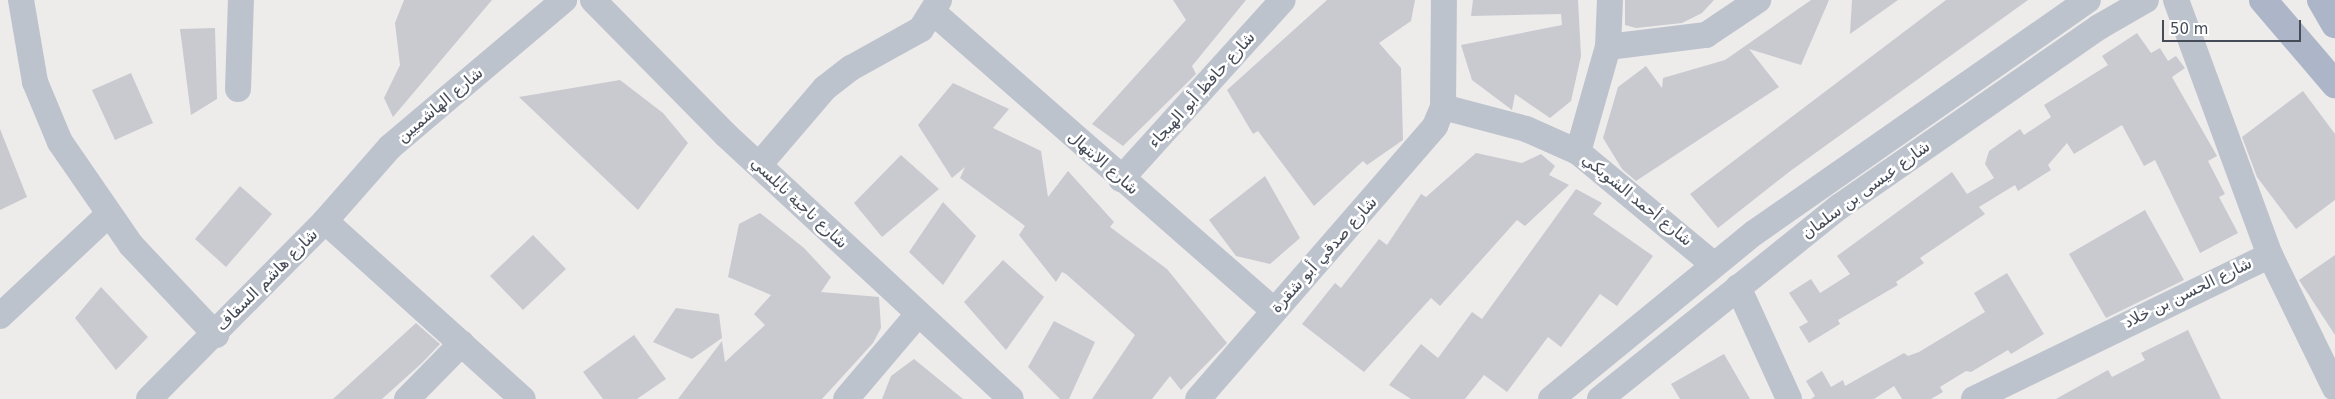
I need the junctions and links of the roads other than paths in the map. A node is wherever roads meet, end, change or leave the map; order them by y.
1 (21, 0) edge
2 (241, 0) edge
3 (564, 0) edge
4 (593, 0) edge
5 (1283, 0) edge
6 (1444, 0) edge
7 (1610, 0) edge
8 (1758, 0) edge
9 (2088, 0) edge
10 (2146, 0) edge
11 (2176, 0) edge
12 (2263, 0) edge
13 (2321, 0) edge
14 (936, 6) edge
15 (1728, 12) edge
16 (2335, 24) edge
17 (1608, 47) junction
18 (2335, 84) edge
19 (238, 90) dead end
20 (1443, 107) junction
21 (1578, 152) junction
22 (759, 165) junction
23 (1121, 180) junction
24 (108, 215) junction
25 (325, 221) junction
26 (2270, 255) junction
27 (1713, 264) junction
28 (1738, 287) junction
29 (1274, 311) junction
30 (918, 314) junction
31 (0, 316) edge
32 (216, 335) junction
33 (462, 343) junction
34 (2335, 388) edge
35 (149, 399) edge
36 (408, 399) edge
37 (523, 399) edge
38 (846, 399) edge
39 (1011, 399) edge
40 (1198, 399) edge
41 (1551, 399) edge
42 (1600, 399) edge
43 (1789, 399) edge
44 (1974, 399) edge

1 - 24 street, شارع هاشم السقاف
2 - 19 street
3 - 25 street, شارع الهاشميين
4 - 22 street, شارع ناجية نابلسي
5 - 23 street, شارع حافظ أبو الهيجاء
6 - 20 street
7 - 17 street
8 - 15 street
9 - 27 street, شارع عيسى بن سلمان
10 - 28 street, شارع عيسى بن سلمان
11 - 26 street
12 - 18 main road
13 - 16 main road
14 - 22 street
14 - 23 street, شارع الابتهال
15 - 17 street
17 - 21 street
20 - 21 street, شارع أحمد الشوبكي
20 - 29 street, شارع صدقي أبو شقرة
21 - 27 street, شارع أحمد الشوبكي
22 - 30 street, شارع ناجية نابلسي
23 - 29 street, شارع الابتهال
24 - 31 street
24 - 32 street, شارع هاشم السقاف
25 - 32 street, شارع هاشم السقاف
25 - 33 street, شارع هاشم السقاف
26 - 34 street, شارع الحسن بن خلاد
26 - 44 street, شارع الحسن بن خلاد
27 - 41 street, شارع عيسى بن سلمان
28 - 42 street, شارع عيسى بن سلمان
28 - 43 street
29 - 40 street, شارع صدقي أبو شقرة
30 - 38 street
30 - 39 street, شارع ناجية نابلسي
32 - 35 street
33 - 36 street
33 - 37 street, شارع هاشم السقاف

